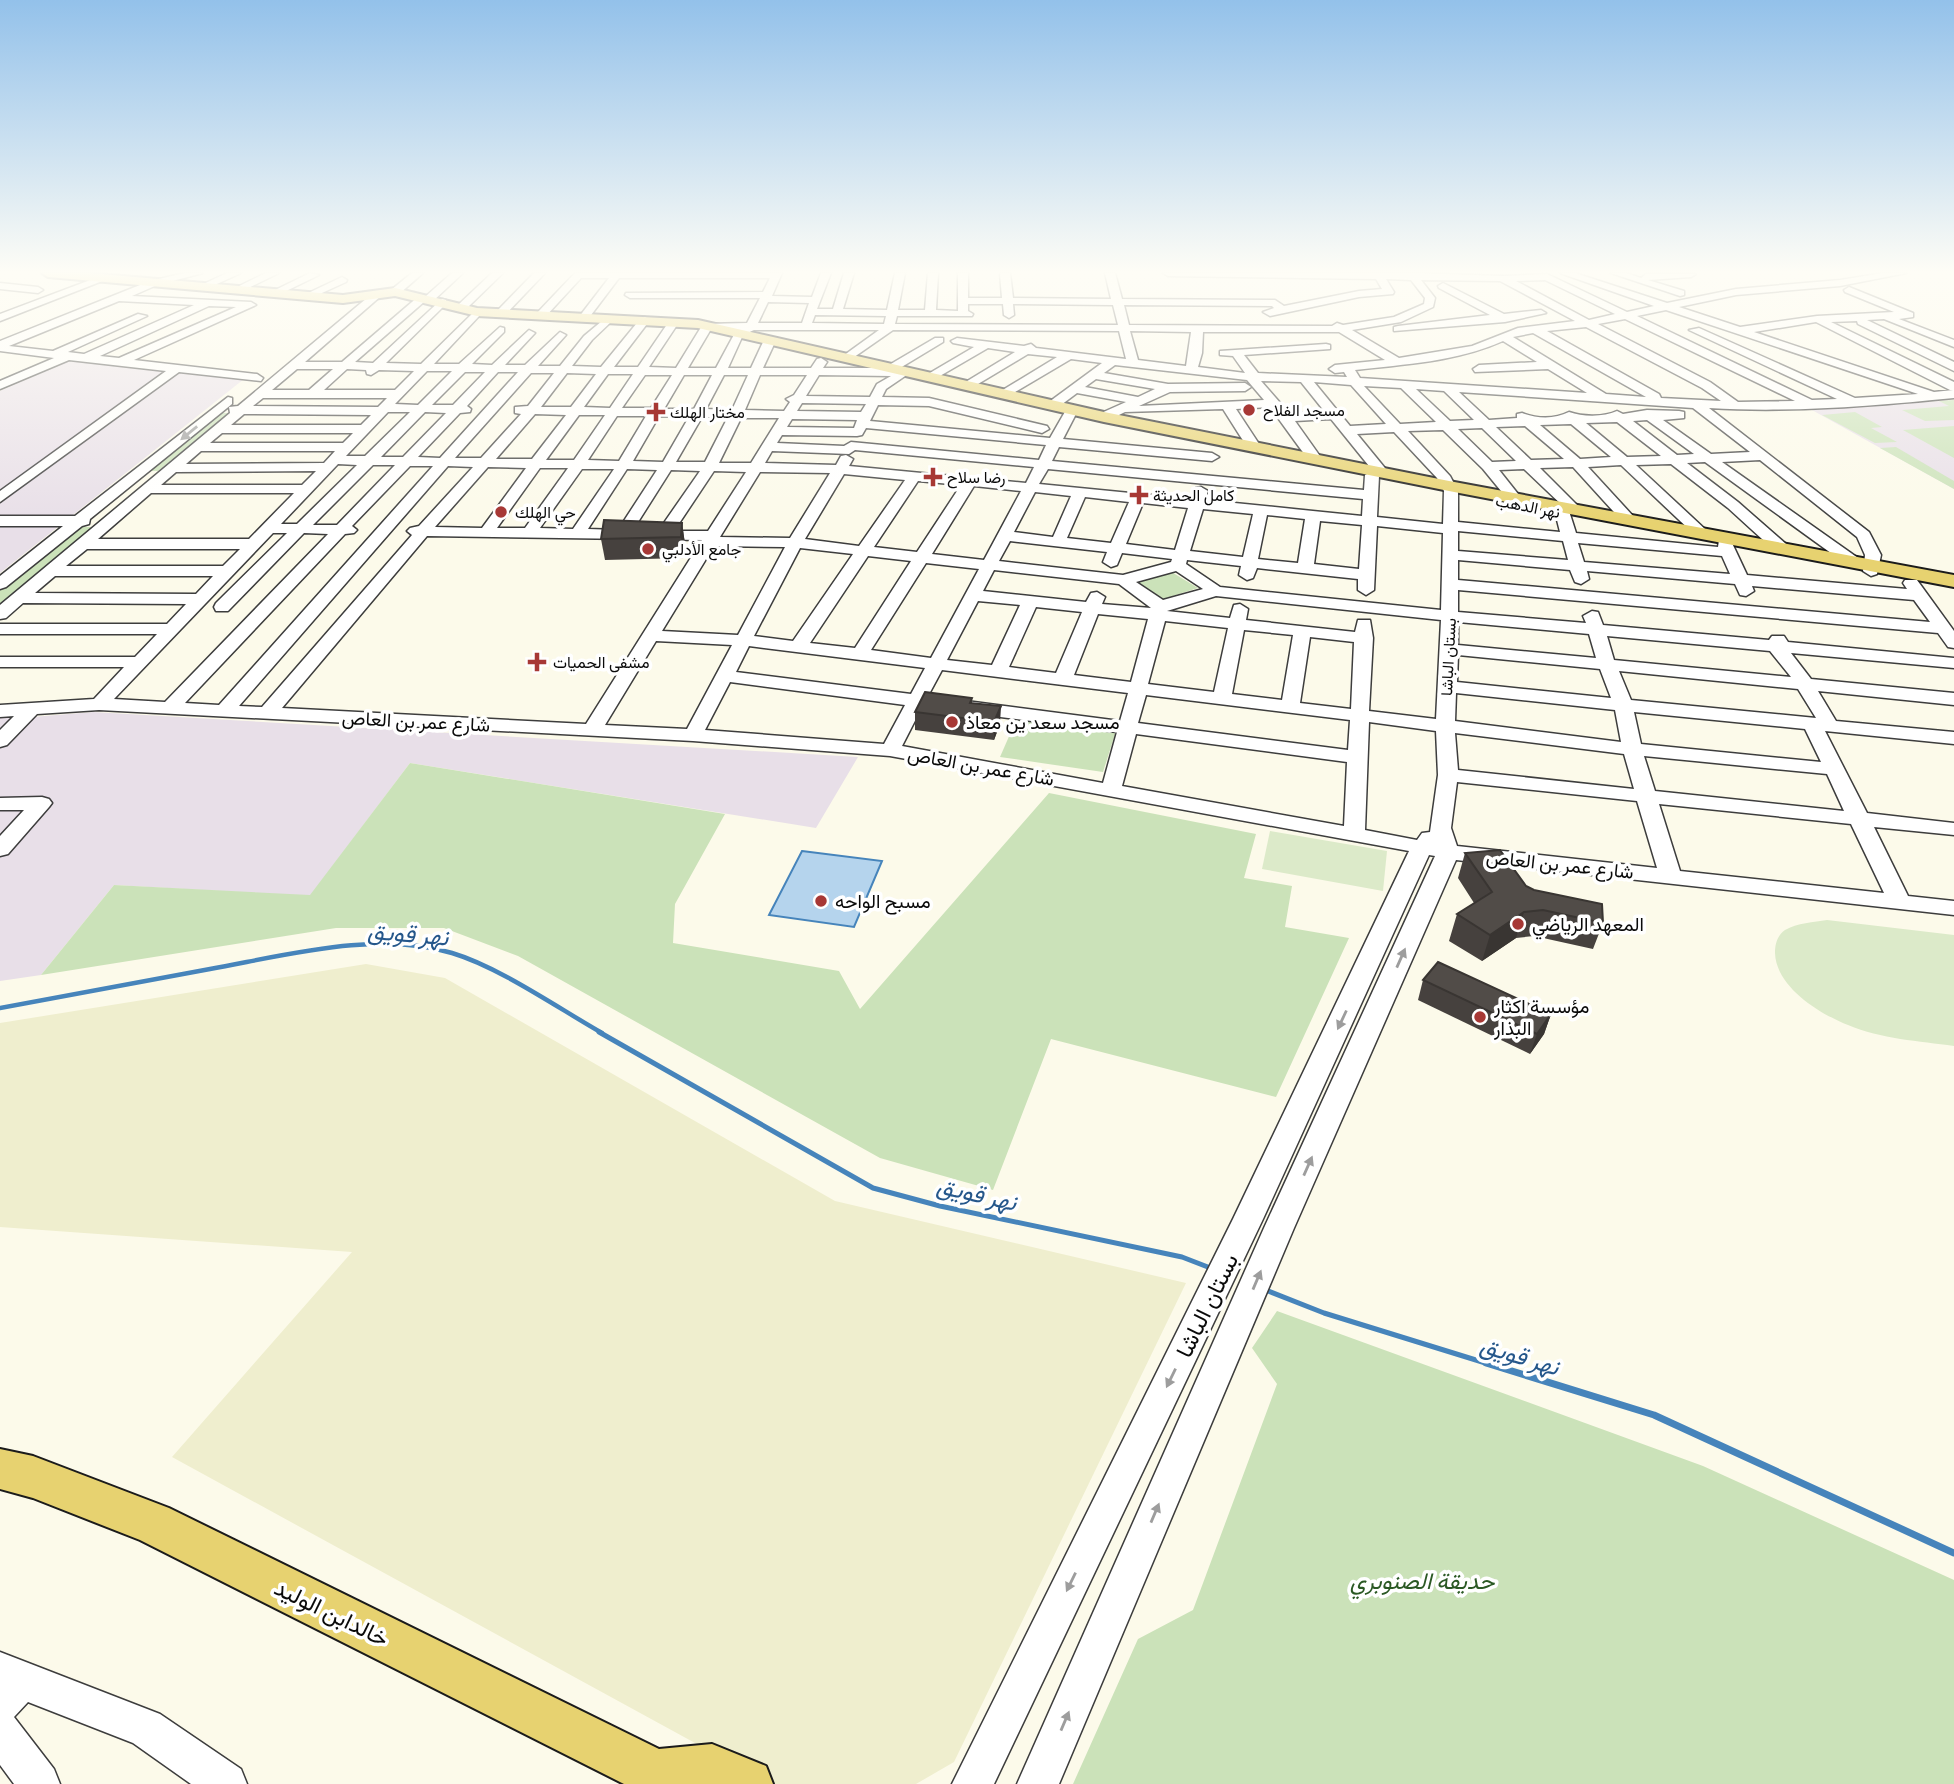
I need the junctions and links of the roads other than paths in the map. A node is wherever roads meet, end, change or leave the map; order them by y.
1 (66, 356) edge
2 (76, 356) edge
3 (90, 356) edge
4 (133, 356) edge
5 (284, 356) edge
6 (305, 356) edge
7 (359, 356) edge
8 (385, 356) edge
9 (435, 356) edge
10 (473, 356) edge
11 (507, 356) edge
12 (541, 356) edge
13 (574, 356) edge
14 (614, 356) edge
15 (652, 356) edge
16 (686, 356) edge
17 (730, 356) edge
18 (766, 356) edge
19 (819, 356) edge
20 (839, 356) edge
21 (849, 356) edge
22 (916, 356) edge
23 (964, 356) edge
24 (1016, 356) edge
25 (1068, 356) edge
26 (1099, 356) edge
27 (1122, 356) edge
28 (1195, 356) edge
29 (1233, 356) edge
30 (1286, 356) edge
31 (1335, 356) edge
32 (1383, 356) edge
33 (1433, 356) edge
34 (1450, 356) edge
35 (1459, 356) edge
36 (1496, 356) edge
37 (1536, 356) edge
38 (1582, 356) edge
39 (1603, 356) edge
40 (1652, 356) edge
41 (1711, 356) edge
42 (1756, 356) edge
43 (1797, 356) edge
44 (1818, 356) edge
45 (1868, 356) edge
46 (1893, 356) edge
47 (1931, 356) edge
48 (1132, 357) junction
49 (86, 358) junction
50 (847, 358) junction
51 (1588, 360) junction
52 (1113, 361) junction
53 (1767, 361) junction
54 (120, 362) junction
55 (1438, 362) junction
56 (1835, 362) junction
57 (1393, 363) junction
58 (295, 365) junction
59 (1551, 365) junction
60 (1729, 365) junction
61 (346, 366) junction
62 (377, 366) junction
63 (424, 366) junction
64 (465, 367) junction
65 (1672, 367) junction
66 (1954, 367) edge
67 (496, 368) junction
68 (1346, 368) junction
69 (1515, 368) junction
70 (176, 369) junction
71 (529, 369) junction
72 (564, 369) junction
73 (1479, 369) junction
74 (605, 370) junction
75 (897, 370) junction
76 (1191, 370) junction
77 (1607, 370) junction
78 (642, 371) junction
79 (679, 371) junction
80 (721, 371) junction
81 (756, 371) junction
82 (815, 372) junction
83 (282, 375) junction
84 (1094, 375) junction
85 (1302, 375) junction
86 (259, 376) junction
87 (929, 377) junction
88 (1696, 380) junction
89 (1255, 382) junction
90 (1449, 382) junction
91 (1357, 383) junction
92 (0, 385) edge
93 (968, 386) junction
94 (1410, 386) junction
95 (1954, 387) edge
96 (1168, 388) junction
97 (1075, 389) junction
98 (1493, 391) junction
99 (780, 392) dead end
100 (803, 393) junction
101 (879, 393) junction
102 (1516, 393) junction
103 (1631, 393) junction
104 (260, 394) junction
105 (312, 394) junction
106 (345, 394) junction
107 (397, 394) junction
108 (1005, 394) junction
109 (1954, 394) edge
110 (1552, 395) junction
111 (1938, 396) junction
112 (1600, 398) junction
113 (1139, 401) junction
114 (1655, 401) junction
115 (929, 402) junction
116 (1854, 402) junction
117 (1274, 403) junction
118 (1696, 404) junction
119 (1813, 404) junction
120 (1053, 405) junction
121 (1227, 405) junction
122 (1735, 406) junction
123 (421, 408) junction
124 (1178, 408) junction
125 (457, 409) junction
126 (216, 410) junction
127 (382, 410) junction
128 (491, 410) junction
129 (1072, 410) junction
130 (240, 411) junction
131 (531, 411) junction
132 (576, 411) junction
133 (614, 412) junction
134 (656, 412) junction
135 (699, 413) junction
136 (737, 413) junction
137 (1709, 413) junction
138 (791, 414) junction
139 (1110, 414) junction
140 (1335, 415) junction
141 (1286, 417) junction
142 (1650, 417) junction
143 (1620, 418) junction
144 (1680, 419) junction
145 (1574, 420) junction
146 (1527, 422) junction
147 (1485, 424) junction
148 (1446, 426) junction
149 (1397, 428) junction
150 (218, 429) junction
151 (363, 429) junction
152 (917, 429) junction
153 (1349, 430) junction
154 (780, 431) junction
155 (857, 434) junction
156 (1190, 434) junction
157 (1056, 437) junction
158 (1716, 443) dead end
159 (197, 447) junction
160 (346, 447) junction
161 (769, 447) junction
162 (1254, 447) junction
163 (1214, 451) junction
164 (1764, 456) junction
165 (1736, 457) junction
166 (1711, 458) junction
167 (1315, 459) junction
168 (1675, 459) junction
169 (369, 461) junction
170 (408, 461) junction
171 (445, 461) junction
172 (1624, 461) junction
173 (487, 462) junction
174 (539, 463) junction
175 (579, 463) junction
176 (1043, 463) junction
177 (1577, 463) junction
178 (330, 464) junction
179 (624, 464) junction
180 (669, 465) junction
181 (1527, 465) junction
182 (710, 466) junction
183 (1488, 466) junction
184 (756, 467) junction
185 (841, 469) junction
186 (170, 470) junction
187 (140, 472) junction
188 (1377, 474) junction
189 (915, 475) junction
190 (1205, 479) junction
191 (971, 481) junction
192 (1030, 486) junction
193 (147, 489) junction
194 (306, 489) junction
195 (1450, 489) junction
196 (1080, 492) junction
197 (1371, 495) junction
198 (1138, 497) junction
199 (0, 498) edge
200 (1816, 498) junction
201 (1515, 499) junction
202 (1772, 501) junction
203 (1197, 503) junction
204 (1733, 505) junction
205 (1261, 510) junction
206 (1567, 510) junction
207 (1313, 515) junction
208 (1628, 519) junction
209 (0, 521) edge
210 (79, 521) junction
211 (110, 521) junction
212 (1370, 521) junction
213 (268, 528) junction
214 (1452, 528) junction
215 (301, 529) junction
216 (340, 530) junction
217 (383, 530) junction
218 (423, 531) junction
219 (486, 532) junction
220 (529, 533) junction
221 (1700, 533) junction
222 (577, 534) junction
223 (622, 535) junction
224 (664, 536) junction
225 (1004, 536) junction
226 (1569, 538) junction
227 (711, 539) junction
228 (1058, 542) junction
229 (795, 543) junction
230 (82, 544) junction
231 (253, 544) junction
232 (1725, 547) junction
233 (1780, 547) junction
234 (1117, 549) junction
235 (862, 552) junction
236 (1450, 555) junction
237 (921, 559) junction
238 (1180, 560) junction
239 (1852, 561) junction
240 (1250, 563) junction
241 (988, 566) junction
242 (1577, 566) junction
243 (1871, 568) junction
244 (1306, 569) junction
245 (50, 571) junction
246 (227, 571) junction
247 (1367, 575) junction
248 (1907, 577) junction
249 (1105, 578) junction
250 (1123, 580) junction
251 (1740, 580) junction
252 (1954, 581) edge
253 (0, 584) edge
254 (1450, 584) junction
255 (1954, 586) edge
256 (1216, 590) junction
257 (1244, 594) junction
258 (972, 595) junction
259 (1587, 596) junction
260 (1920, 596) junction
261 (18, 598) junction
262 (197, 602) junction
263 (1030, 602) junction
264 (222, 607) junction
265 (1365, 607) junction
266 (265, 608) junction
267 (1092, 608) junction
268 (314, 610) junction
269 (355, 611) junction
270 (1159, 611) junction
271 (1756, 611) junction
272 (0, 614) edge
273 (1450, 616) junction
274 (1949, 622) edge
275 (1237, 624) junction
276 (0, 629) edge
277 (171, 629) junction
278 (1596, 630) junction
279 (1302, 631) junction
280 (651, 636) junction
281 (1364, 638) junction
282 (743, 640) junction
283 (1954, 643) edge
284 (798, 647) junction
285 (1781, 647) junction
286 (1449, 649) junction
287 (860, 654) junction
288 (0, 662) edge
289 (140, 662) junction
290 (1954, 663) edge
291 (936, 664) junction
292 (1607, 665) junction
293 (724, 676) junction
294 (1063, 679) junction
295 (1446, 686) junction
296 (1805, 686) junction
297 (997, 687) junction
298 (1138, 689) junction
299 (1222, 699) junction
300 (1954, 699) edge
301 (916, 701) junction
302 (99, 704) junction
303 (1623, 705) junction
304 (1290, 707) junction
305 (170, 708) junction
306 (31, 709) junction
307 (0, 711) edge
308 (224, 711) junction
309 (267, 713) junction
310 (1361, 716) junction
311 (1812, 724) junction
312 (1445, 726) junction
313 (1128, 728) junction
314 (592, 730) junction
315 (693, 736) junction
316 (1954, 738) edge
317 (0, 741) edge
318 (1632, 749) junction
319 (890, 750) junction
320 (1358, 757) junction
321 (1834, 769) junction
322 (1448, 775) junction
323 (1111, 790) junction
324 (1646, 794) junction
325 (0, 804) edge
326 (1858, 819) junction
327 (1954, 829) edge
328 (1354, 835) junction
329 (1444, 840) junction
330 (1422, 847) junction
331 (0, 849) edge
332 (1670, 876) junction
333 (1900, 902) junction
334 (1954, 908) edge
335 (0, 1469) edge
336 (8, 1684) edge
337 (0, 1731) edge
338 (661, 1779) edge
339 (39, 1784) edge
340 (226, 1784) edge
341 (748, 1784) edge
342 (973, 1784) edge
343 (1038, 1784) edge

1 - 92 street
2 - 49 street
3 - 49 street
4 - 54 street
5 - 86 street
6 - 58 street
7 - 61 street
8 - 62 street
9 - 63 street
10 - 64 street
11 - 67 street
12 - 71 street
13 - 72 street
14 - 74 street
15 - 78 street
16 - 79 street
17 - 80 street
18 - 81 street
19 - 82 street
20 - 50 main road, نهر الدهب
21 - 50 street
22 - 75 street
23 - 87 street
24 - 93 street
25 - 108 street
26 - 52 street
27 - 48 street
28 - 76 street
29 - 89 street
30 - 85 street
31 - 68 street
32 - 57 street
33 - 55 street
34 - 55 street
35 - 73 street
36 - 69 street
37 - 59 street
38 - 51 street
39 - 51 street
40 - 65 street
41 - 60 street
42 - 53 street
43 - 53 street
44 - 56 street
45 - 56 street
46 - 95 street
47 - 66 street
48 - 52 street
48 - 76 street
49 - 54 street
50 - 75 main road, نهر الدهب
51 - 59 street
51 - 77 street
52 - 84 street
53 - 60 street
53 - 116 street
54 - 70 street
55 - 57 street
56 - 111 street
57 - 68 street
57 - 94 street
58 - 61 street
58 - 83 street
59 - 69 street
59 - 112 street
60 - 65 street
60 - 119 street
61 - 62 street
61 - 105 street
62 - 63 street
62 - 106 street
63 - 64 street
63 - 107 street
64 - 67 street
64 - 123 street
65 - 77 street
65 - 88 street
67 - 71 street
67 - 125 street
68 - 85 street
68 - 91 street
69 - 73 street
69 - 110 street
70 - 86 street
70 - 199 street
71 - 72 street
71 - 128 street
72 - 74 street
72 - 131 street
73 - 102 street
74 - 78 street
74 - 132 street
75 - 82 street
75 - 87 main road, نهر الدهب
75 - 101 street
76 - 89 street
77 - 103 street
78 - 79 street
78 - 133 street
79 - 80 street
79 - 134 street
80 - 81 street
80 - 135 street
81 - 82 street
81 - 136 street
82 - 100 street
83 - 86 street
83 - 104 street
84 - 96 street
84 - 97 street
85 - 89 street
85 - 91 street
85 - 140 street
86 - 126 street
87 - 93 main road, نهر الدهب
88 - 103 street
88 - 122 street
89 - 96 street
89 - 117 street
90 - 94 street
90 - 98 street
90 - 147 street
91 - 94 street
91 - 149 street
93 - 108 main road, نهر الدهب
94 - 148 street
96 - 113 street
97 - 113 street
97 - 120 street
98 - 102 street
98 - 146 street
99 - 100 street
100 - 101 street
100 - 138 street
101 - 115 street
101 - 155 street
102 - 110 street
103 - 112 street
103 - 114 street
103 - 142 street
104 - 105 street
104 - 130 street
105 - 106 street
106 - 107 street
107 - 127 street
108 - 120 main road, نهر الدهب
109 - 111 street
110 - 112 street
110 - 145 street
111 - 116 street
112 - 143 street
113 - 139 street
114 - 118 street
114 - 144 street
115 - 152 street
115 - 157 street
116 - 119 street
117 - 121 street
117 - 141 street
118 - 122 street
118 - 137 street
119 - 122 street
120 - 129 main road, نهر الدهب
121 - 124 street
121 - 162 street
122 - 137 street
123 - 125 street
123 - 127 street
123 - 169 street
124 - 139 street
124 - 156 street
125 - 128 street
125 - 170 street
126 - 130 street
126 -> 187 street
127 - 130 street
127 - 151 street
128 - 131 street
128 - 171 street
129 - 139 main road, نهر الدهب
129 - 157 street
130 - 150 street
131 - 132 street
131 - 173 street
132 - 133 street
132 - 174 street
133 - 134 street
133 - 175 street
134 - 135 street
134 - 179 street
135 - 136 street
135 - 180 street
136 - 138 street
136 - 182 street
137 - 144 street
137 - 164 street
138 - 154 street
138 - 155 street
139 - 156 main road, نهر الدهب
139 - 163 main road, نهر الدهب
140 - 141 street
140 - 153 street
141 - 167 street
142 - 143 street
142 - 144 street
142 - 166 street
143 - 145 street
143 - 168 street
145 - 146 street
145 - 172 street
146 - 147 street
146 - 177 street
147 - 148 street
147 - 181 street
148 - 149 street
148 - 183 street
149 - 153 street
149 - 195 street
150 - 151 street
150 - 159 street
151 - 160 street
152 - 155 street
152 - 157 street
153 - 188 street
154 - 155 street
154 - 161 street
155 - 161 street
155 - 176 street
155 - 185 street
156 - 162 main road, نهر الدهب
157 - 163 street
157 - 176 street
158 - 165 street
159 - 160 street
159 - 186 street
160 - 178 street
161 - 184 street
162 - 167 main road, نهر الدهب
163 - 188 main road, نهر الدهب
163 - 190 street
164 - 165 street
164 - 200 street
165 - 166 street
166 - 168 street
166 - 202 street
167 - 188 main road, نهر الدهب
168 - 172 street
168 - 204 street
169 - 170 street
169 - 178 street
169 - 215 street
170 - 171 street
170 - 216 street
171 - 173 street
171 - 217 street
172 - 177 street
172 - 221 street
173 - 174 street
173 - 218 street
174 - 175 street
174 - 219 street
175 - 179 street
175 - 220 street
176 - 190 street
176 - 192 street
177 - 181 street
177 - 208 street
178 - 186 street
178 - 194 street
179 - 180 street
179 - 222 street
180 - 182 street
180 - 223 street
181 - 183 street
181 - 206 street
182 - 184 street
182 - 224 street
183 - 201 street
184 - 185 street
184 - 227 street
185 - 189 street
185 - 229 street
186 - 187 street
186 - 193 street
187 - 210 street
188 - 195 main road, نهر الدهب
188 - 197 street
189 - 191 street
189 - 235 street
190 - 197 street
190 - 203 street
191 - 192 street
191 - 237 street
192 - 196 street
192 - 225 street
193 - 194 street
193 - 211 street
194 - 213 street
195 - 201 main road, نهر الدهب
195 - 206 main road, نهر الدهب
195 - 214 street, بستان الباشا
196 - 198 street
196 - 228 street
197 - 212 street
198 - 203 street
198 - 234 street
200 - 202 street
200 - 243 street
201 - 206 main road, نهر الدهب
202 - 204 street
202 - 239 street
203 - 205 street
203 - 238 street
204 - 233 street
205 - 207 street
205 - 240 street
206 - 208 main road, نهر الدهب
206 - 226 street
206 - 232 main road, نهر الدهب
207 - 212 street
207 - 244 street
208 - 221 main road, نهر الدهب
209 - 210 street
210 - 211 street
210 - 253 street
211 - 230 street
212 - 214 street
212 - 247 street
213 - 215 street
213 - 231 street
214 - 226 street
214 - 236 street, بستان الباشا
215 - 216 street
215 - 264 street
216 - 217 street
216 - 266 street
217 - 218 street
217 - 268 street
218 - 219 street
218 - 269 street
219 - 220 street
220 - 222 street
221 - 233 main road, نهر الدهب
222 - 223 street
223 - 224 street
224 - 227 street
225 - 228 street
225 - 241 street
226 - 232 street
226 - 242 street
227 - 229 street
227 - 280 street
228 - 234 street
229 - 235 street
229 - 282 street
230 - 231 street
230 - 245 street
231 - 246 street
232 - 243 main road, نهر الدهب
232 - 251 street
233 - 239 main road, نهر الدهب
234 - 238 street
234 - 249 street
235 - 237 street
235 - 284 street
236 - 242 street
236 - 254 street, بستان الباشا
237 - 241 street
237 - 287 street
238 - 240 street
238 - 250 street
238 - 256 street
239 - 243 main road, نهر الدهب
240 - 244 street
240 - 257 street
241 - 249 street
241 - 258 street
242 - 251 street
242 - 259 street
243 - 248 main road, نهر الدهب
243 - 252 main road, نهر الدهب
244 - 247 street
245 - 246 street
245 - 261 street
246 - 262 street
247 - 265 street
248 - 255 main road, نهر الدهب
248 - 260 street
249 - 250 street
249 - 267 street
250 - 270 street
251 - 260 street
251 - 271 street
254 - 259 street
254 - 273 street, بستان الباشا
256 - 257 street
256 - 270 street
257 - 265 street
257 - 275 street
258 - 263 street
258 - 291 street
259 - 271 street
259 - 278 street
260 - 274 street
261 - 262 street
261 - 272 street
262 - 264 street
262 - 277 street
263 - 267 street
263 - 297 street
264 - 266 street
265 - 273 street
265 - 281 street
266 - 268 street
266 - 305 street
267 - 270 street
267 - 294 street
268 - 269 street
268 - 308 street
269 - 309 street
270 - 275 street
270 - 298 street
271 - 274 street
271 - 285 street
273 - 278 street
273 - 286 street, بستان الباشا
274 - 283 street
275 - 279 street
275 - 299 street
276 - 277 street
277 - 289 street
278 - 285 street
278 - 292 street
279 - 281 street
279 - 304 street
280 - 282 street
280 - 314 street
281 - 310 street
282 - 284 street
282 - 293 street
284 - 287 street
285 - 290 street
285 - 296 street
286 - 292 street
286 - 295 street, بستان الباشا
287 - 291 street
288 - 289 street
289 - 302 street
291 - 297 street
291 - 301 street
292 - 296 street
292 - 303 street
293 - 301 street
293 - 315 street
294 - 297 street
294 - 298 street
295 - 303 street
295 - 312 street, بستان الباشا
296 - 300 street
296 - 311 street
297 - 301 street
297 - 313 street
298 - 299 street
298 - 313 street
299 - 304 street
301 - 319 street
302 - 305 street, شارع عمر بن العاص
302 - 306 street, شارع عمر بن العاص
303 - 311 street
303 - 318 street
304 - 310 street
305 - 308 street, شارع عمر بن العاص
306 - 307 street, شارع عمر بن العاص
306 - 317 street
308 - 309 street, شارع عمر بن العاص
309 - 314 street, شارع عمر بن العاص
310 - 312 street
310 - 320 street
311 - 316 street
311 - 321 street
312 - 318 street
312 - 322 street, بستان الباشا
313 - 320 street
313 - 323 street
314 - 315 street, شارع عمر بن العاص
315 - 319 street, شارع عمر بن العاص
318 - 321 street
318 - 324 street
319 - 323 street, شارع عمر بن العاص
320 - 328 street
321 - 326 street
322 - 324 street
322 - 329 street, بستان الباشا
323 - 328 street, شارع عمر بن العاص
324 - 326 street
324 - 332 street
325 - 331 street
326 - 327 street
326 - 333 street
328 - 330 street, شارع عمر بن العاص
329 - 330 street, بستان الباشا
329 - 332 street, شارع عمر بن العاص
343 -> 329 street, بستان الباشا
330 -> 342 street, بستان الباشا
332 - 333 street, شارع عمر بن العاص
333 - 334 street, شارع عمر بن العاص
335 - 338 main road, خالدابن الوليد
336 - 340 street
337 - 339 street
338 - 341 main road

